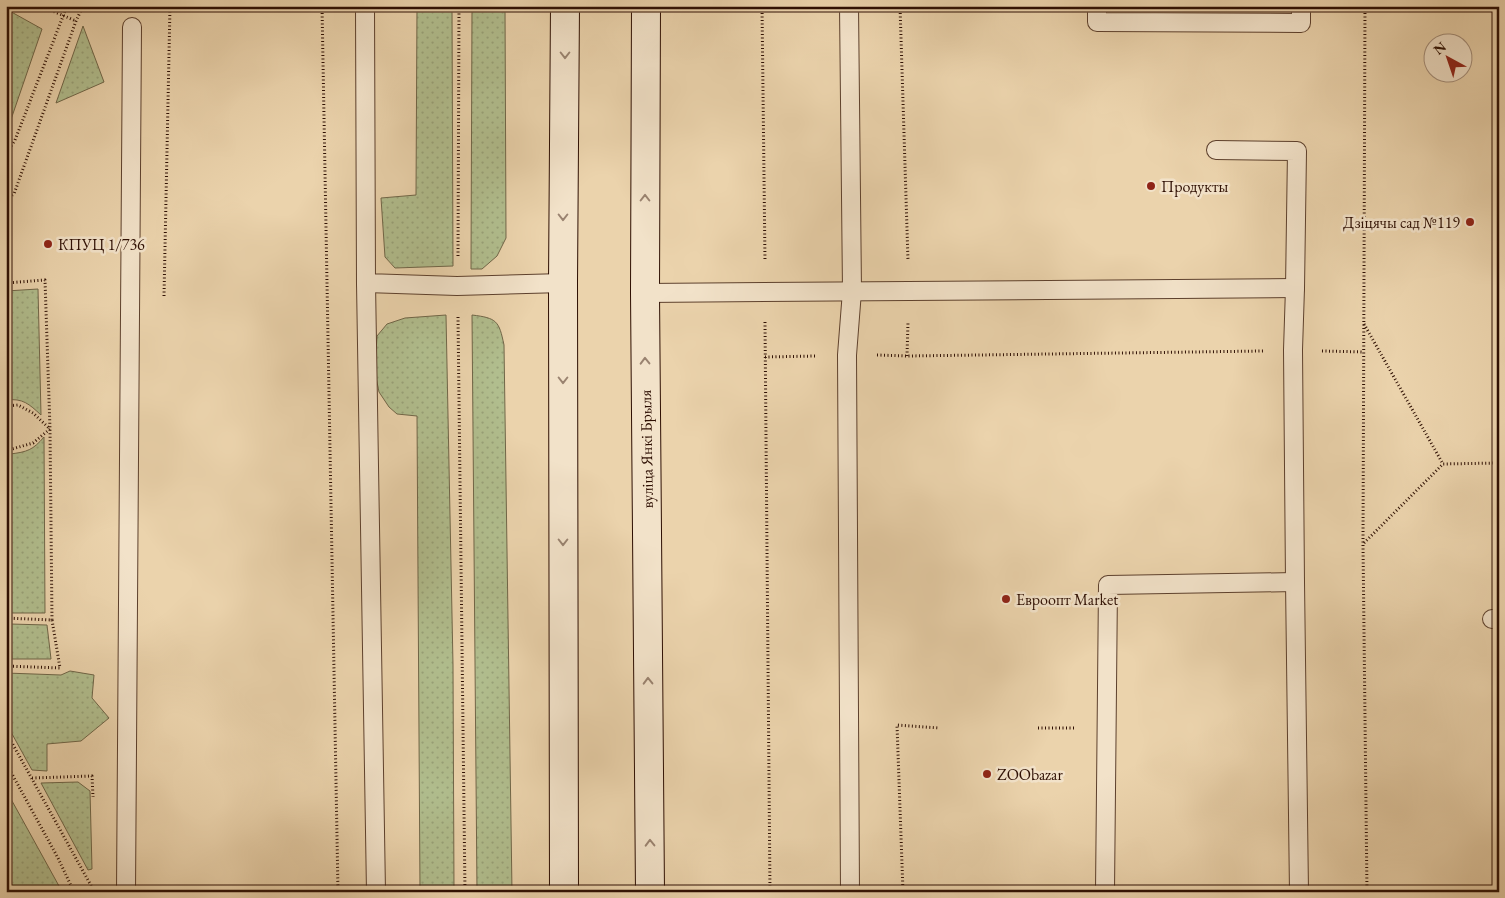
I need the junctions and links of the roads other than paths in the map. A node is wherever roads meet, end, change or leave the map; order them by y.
1 (365, 6) edge
2 (565, 6) edge
3 (646, 6) edge
4 (849, 6) edge
5 (1096, 6) edge
6 (1301, 6) edge
7 (132, 27) dead end
8 (1216, 150) dead end
9 (366, 283) junction
10 (563, 283) junction
11 (1295, 288) junction
12 (852, 291) junction
13 (645, 292) junction
14 (1294, 582) junction
15 (126, 892) edge
16 (376, 892) edge
17 (564, 892) edge
18 (650, 892) edge
19 (850, 892) edge
20 (1105, 892) edge
21 (1300, 892) edge

1 - 9 lane
2 -> 10 main road
13 -> 3 main road, вуліца Янкі Брыля
4 - 12 lane
5 - 6 lane
7 - 15 lane
8 - 11 lane
9 - 10 lane
9 - 16 lane
10 -> 17 main road
11 - 12 lane
11 - 14 lane
12 - 13 lane
12 - 19 lane
18 -> 13 main road, вуліца Янкі Брыля
14 - 20 lane
14 - 21 lane

